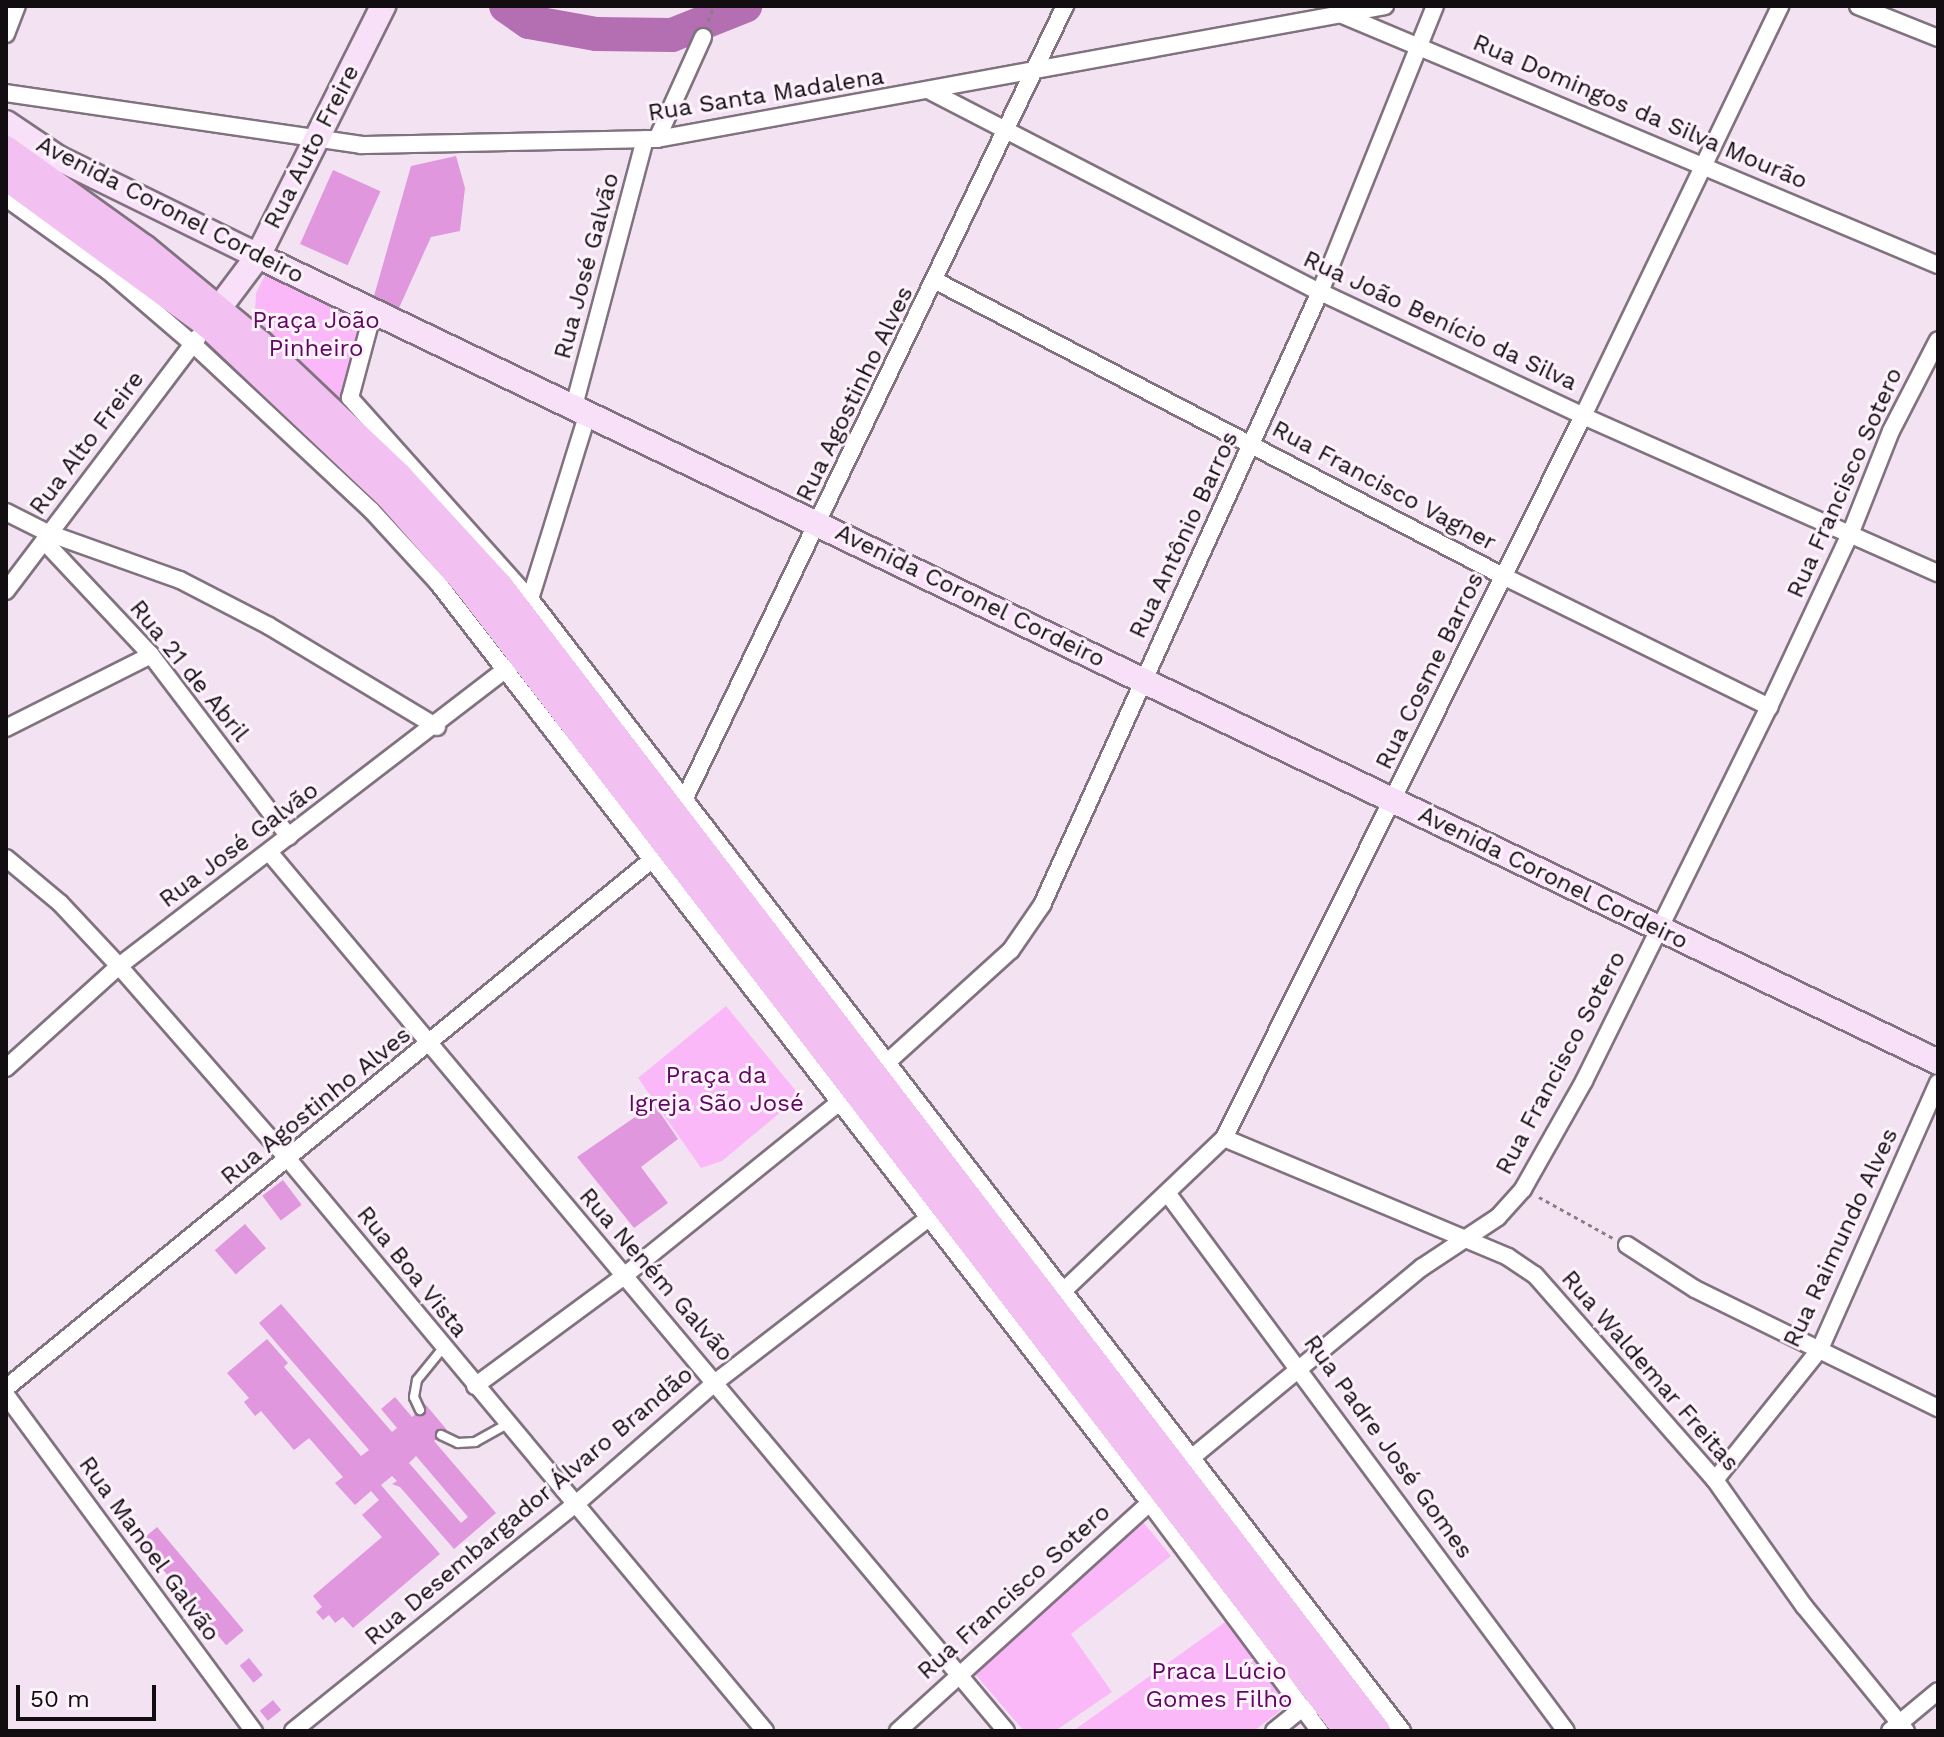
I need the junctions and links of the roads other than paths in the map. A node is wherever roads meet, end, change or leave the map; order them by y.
1 (17, 6) edge
2 (383, 6) edge
3 (1065, 6) edge
4 (1385, 6) edge
5 (1435, 6) edge
6 (1780, 6) edge
7 (1858, 6) edge
8 (1330, 10) edge
9 (6, 34) edge
10 (703, 37) dead end
11 (1938, 38) edge
12 (1422, 46) junction
13 (1032, 73) junction
14 (932, 92) junction
15 (6, 93) edge
16 (6, 123) edge
17 (1006, 133) junction
18 (316, 136) junction
19 (651, 139) junction
20 (6, 149) edge
21 (1703, 163) junction
22 (6, 177) edge
23 (6, 198) edge
24 (258, 256) junction
25 (1938, 265) edge
26 (936, 281) junction
27 (1320, 292) junction
28 (373, 312) junction
29 (206, 325) junction
30 (1938, 340) edge
31 (581, 409) junction
32 (1583, 416) junction
33 (1252, 444) junction
34 (392, 486) junction
35 (6, 512) edge
36 (820, 523) junction
37 (1851, 532) junction
38 (46, 537) junction
39 (1938, 573) edge
40 (1503, 576) junction
41 (6, 591) edge
42 (530, 599) junction
43 (151, 655) junction
44 (508, 668) junction
45 (1143, 681) junction
46 (1769, 707) junction
47 (437, 727) junction
48 (6, 728) edge
49 (684, 800) junction
50 (1394, 801) junction
51 (289, 837) junction
52 (269, 852) junction
53 (6, 858) edge
54 (654, 858) junction
55 (710, 877) junction
56 (1659, 929) junction
57 (119, 966) junction
58 (427, 1047) junction
59 (1938, 1062) edge
60 (882, 1066) junction
61 (6, 1068) edge
62 (1938, 1083) edge
63 (840, 1102) junction
64 (1224, 1138) junction
65 (288, 1159) junction
66 (1168, 1194) junction
67 (966, 1214) junction
68 (1468, 1239) junction
69 (1627, 1245) road end
70 (624, 1276) junction
71 (1058, 1297) junction
72 (443, 1348) junction
73 (1820, 1349) junction
74 (1300, 1367) junction
75 (717, 1381) junction
76 (475, 1386) junction
77 (6, 1388) edge
78 (6, 1395) edge
79 (1938, 1408) edge
80 (420, 1410) dead end
81 (508, 1424) junction
82 (441, 1435) dead end
83 (1170, 1480) junction
84 (1715, 1480) junction
85 (577, 1503) junction
86 (958, 1673) junction
87 (1938, 1691) edge
88 (1302, 1708) junction
89 (1345, 1713) edge
90 (1899, 1728) edge
91 (254, 1731) edge
92 (293, 1731) edge
93 (765, 1731) edge
94 (898, 1731) edge
95 (1006, 1731) edge
96 (1274, 1731) edge
97 (1377, 1731) edge
98 (1402, 1731) edge
99 (1566, 1731) edge

1 - 9 street
2 - 18 street, Rua Auto Freire
3 - 13 street, Rua Agostinho Alves
4 - 8 street, Rua Santa Madalena
5 - 12 street, Rua Antônio Barros
6 - 21 street, Rua Cosme Barros
7 - 11 street
8 - 12 street, Rua Domingos da Silva Mourão
8 - 13 street, Rua Santa Madalena
10 - 19 street, Rua José Galvão
12 - 21 street, Rua Domingos da Silva Mourão
12 - 27 street, Rua Antônio Barros
13 - 14 street, Rua Santa Madalena
13 - 17 street, Rua Agostinho Alves
14 - 17 street, Rua João Benício da Silva
14 - 19 street, Rua Santa Madalena
15 - 18 street, Rua Santa Madalena
16 - 24 street, Avenida Coronel Cordeiro
17 - 26 street, Rua Agostinho Alves
17 - 27 street, Rua João Benício da Silva
18 - 19 street, Rua Santa Madalena
18 - 24 street, Rua Auto Freire
19 - 31 street, Rua José Galvão
20 - 29 main road
21 - 25 street, Rua Domingos da Silva Mourão
21 - 32 street, Rua Cosme Barros
22 - 29 main road
23 - 29 street
24 - 28 street, Avenida Coronel Cordeiro
24 - 29 street, Rua Auto Freire
26 - 33 street, Rua Francisco Vagner
26 - 36 street, Rua Agostinho Alves
27 - 32 street, Rua João Benício da Silva
27 - 33 street, Rua Antônio Barros
28 - 31 street, Avenida Coronel Cordeiro
28 - 34 street
29 - 34 main road
29 - 38 street, Rua Alto Freire
30 - 37 street, Rua Francisco Sotero
31 - 36 street, Avenida Coronel Cordeiro
31 - 42 street, Rua José Galvão
32 - 37 street, Rua João Benício da Silva
32 - 40 street, Rua Cosme Barros
33 - 40 street, Rua Francisco Vagner
33 - 45 street, Rua Antônio Barros
34 - 42 street
34 - 44 street
34 - 55 main road
35 - 38 street
36 - 45 street, Avenida Coronel Cordeiro
36 - 49 street, Rua Agostinho Alves
37 - 39 street, Rua João Benício da Silva
37 - 46 street, Rua Francisco Sotero
38 - 41 street, Rua Alto Freire
38 - 43 street, Rua 21 de Abril
38 - 47 street
40 - 46 street, Rua Francisco Vagner
40 - 50 street, Rua Cosme Barros
42 - 49 street
43 - 48 street
43 - 51 street, Rua 21 de Abril
44 - 47 street, Rua José Galvão
44 - 54 street
45 - 50 street, Avenida Coronel Cordeiro
45 - 60 street, Rua Antônio Barros
46 - 56 street, Rua Francisco Sotero
47 - 51 street, Rua José Galvão
49 - 60 street
50 - 56 street, Avenida Coronel Cordeiro
50 - 64 street, Rua Cosme Barros
51 - 52 street, Rua José Galvão
52 - 57 street, Rua José Galvão
52 - 58 street, Rua Neném Galvão
53 - 57 street, Rua Boa Vista
54 - 58 street, Rua Agostinho Alves
54 - 63 street
55 - 60 main road
55 - 67 main road
56 - 59 street, Avenida Coronel Cordeiro
56 - 68 street, Rua Francisco Sotero
57 - 61 street, Rua José Galvão
57 - 65 street, Rua Boa Vista
58 - 65 street, Rua Agostinho Alves
58 - 70 street, Rua Neném Galvão
60 - 67 main road
62 - 73 street, Rua Raimundo Alves
63 - 67 street
63 - 70 street
64 - 66 street, Rua Cosme Barros
64 - 68 street, Rua Waldemar Freitas
65 - 72 street, Rua Boa Vista
65 - 77 street, Rua Agostinho Alves
66 - 71 street, Rua Cosme Barros
66 - 74 street, Rua Padre José Gomes
67 - 71 main road
67 - 75 street, Rua Desembargador Álvaro Brandão
67 - 83 main road
68 - 74 street, Rua Francisco Sotero
68 - 84 street, Rua Waldemar Freitas
69 - 73 street
70 - 75 street, Rua Neném Galvão
70 - 76 street
71 - 83 main road
72 - 76 street, Rua Boa Vista
72 - 80 lane
73 - 79 street
73 - 84 street, Rua Raimundo Alves
74 - 83 street, Rua Francisco Sotero
74 - 99 street, Rua Padre José Gomes
75 - 85 street, Rua Desembargador Álvaro Brandão
75 - 86 street, Rua Neném Galvão
76 - 81 street, Rua Boa Vista
78 - 91 street, Rua Manoel Galvão
81 - 82 lane
81 - 85 street, Rua Boa Vista
83 - 86 street, Rua Francisco Sotero
83 - 88 street
83 - 89 main road
83 - 89 street
84 - 90 street, Rua Waldemar Freitas
85 - 92 street, Rua Desembargador Álvaro Brandão
85 - 93 street, Rua Boa Vista
86 - 94 street, Rua Francisco Sotero
86 - 95 street, Rua Neném Galvão
87 - 90 street
88 - 89 street
88 - 96 street
89 - 97 main road
89 - 98 street

